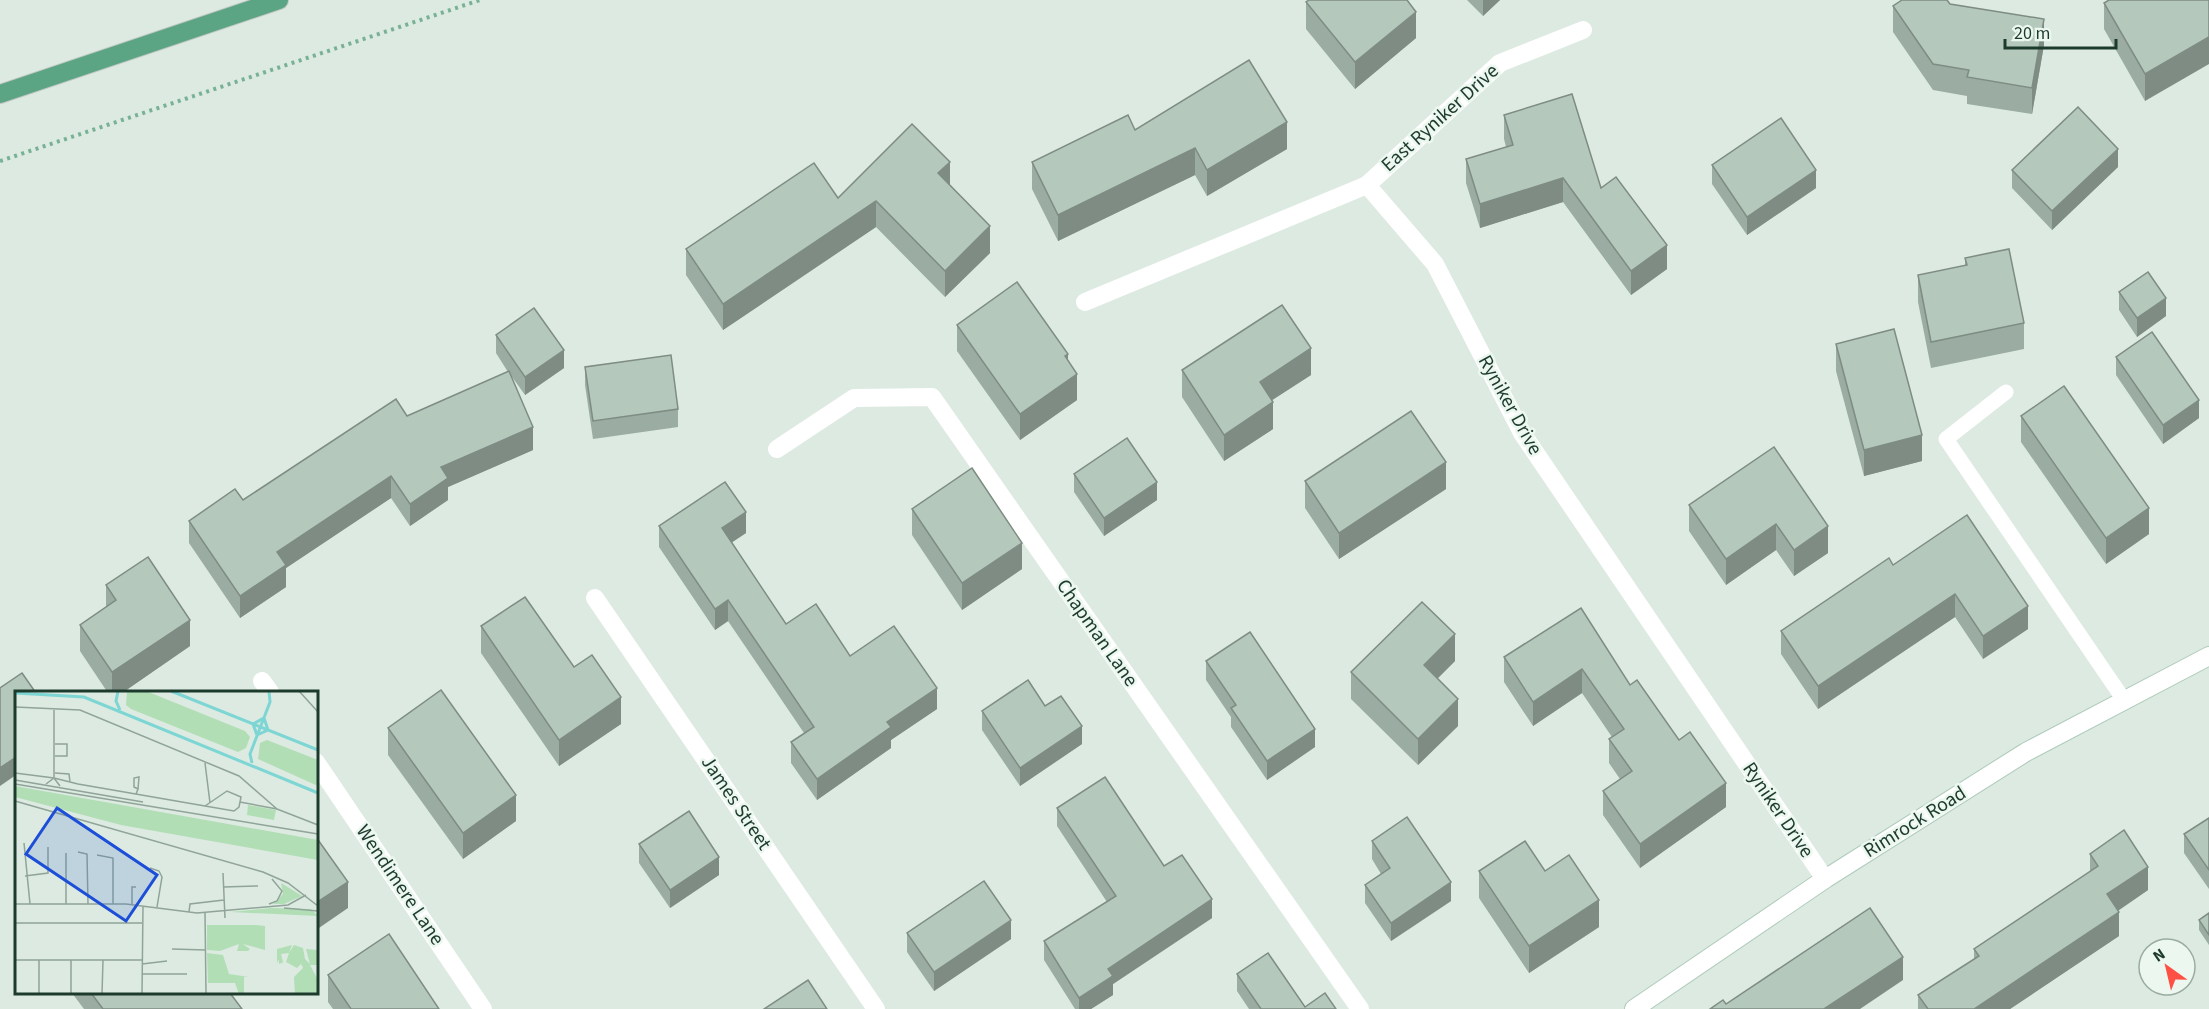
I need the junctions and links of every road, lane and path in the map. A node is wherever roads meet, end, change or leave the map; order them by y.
1 (279, 0) edge
2 (480, 0) edge
3 (1583, 30) dead end
4 (0, 94) edge
5 (0, 161) edge
6 (1367, 184) junction
7 (1085, 302) dead end
8 (2006, 392) dead end
9 (777, 449) dead end
10 (595, 597) dead end
11 (2209, 656) edge
12 (2124, 700) junction
13 (318, 765) edge
14 (1824, 879) junction
15 (483, 1009) edge
16 (876, 1009) edge
17 (1360, 1009) edge
18 (1634, 1009) edge

1 - 4 main road
2 - 5 path
3 - 6 street, East Ryniker Drive
6 - 7 street
6 - 14 street, Ryniker Drive
8 - 12 lane
9 - 17 street, Chapman Lane
10 - 16 street, James Street
11 - 12 street, Rimrock Road
12 - 14 street, Rimrock Road
13 - 15 street, Wendimere Lane
14 - 18 street, Rimrock Road

